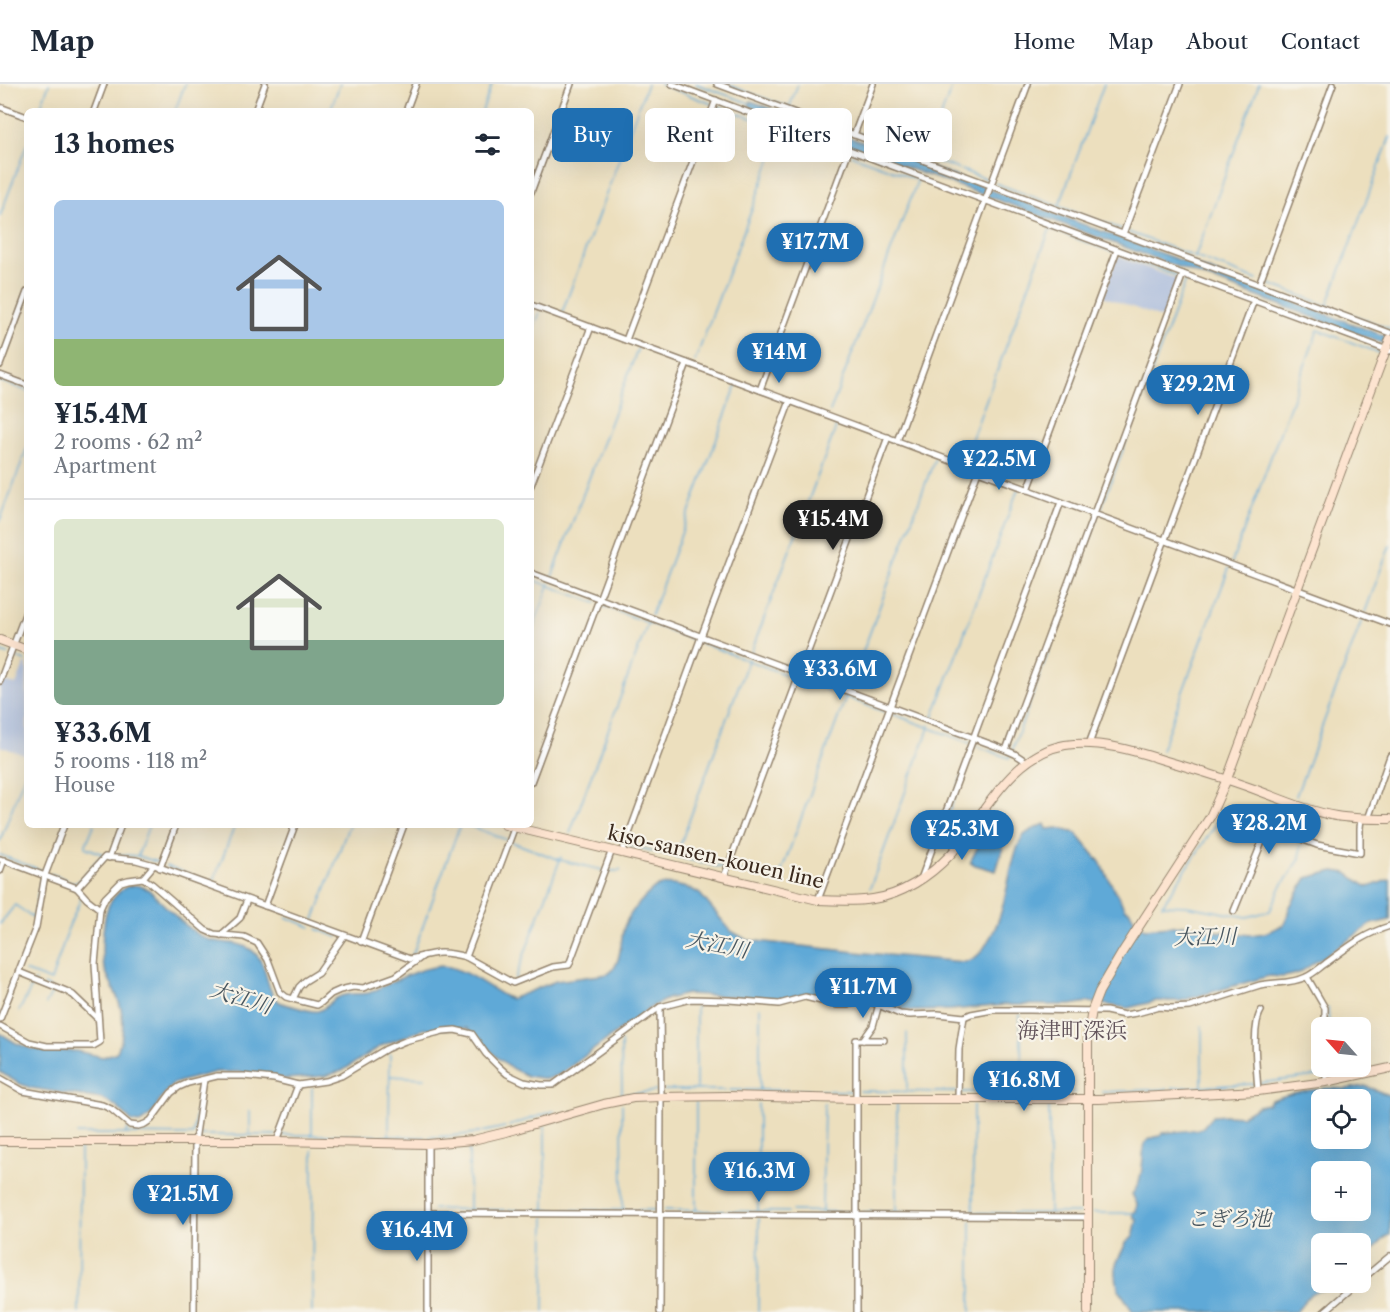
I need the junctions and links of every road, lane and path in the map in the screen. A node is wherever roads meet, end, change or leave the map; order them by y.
1 (104, 84) edge
2 (265, 84) edge
3 (416, 84) edge
4 (571, 84) edge
5 (672, 84) edge
6 (720, 84) edge
7 (873, 84) edge
8 (1028, 84) edge
9 (1180, 84) edge
10 (1334, 84) edge
11 (716, 100) junction
12 (0, 107) edge
13 (95, 108) edge
14 (256, 108) edge
15 (407, 108) edge
16 (747, 112) edge
17 (24, 116) edge
18 (854, 135) junction
19 (852, 151) edge
20 (845, 162) edge
21 (534, 184) edge
22 (990, 186) junction
23 (985, 199) junction
24 (1123, 234) junction
25 (1117, 250) junction
26 (1186, 275) junction
27 (1259, 285) junction
28 (24, 300) edge
29 (1254, 300) junction
30 (534, 306) edge
31 (591, 327) junction
32 (1390, 333) edge
33 (626, 340) junction
34 (1388, 346) edge
35 (687, 363) junction
36 (0, 365) edge
37 (0, 375) edge
38 (24, 384) edge
39 (760, 390) junction
40 (790, 401) junction
41 (888, 437) junction
42 (897, 441) junction
43 (978, 471) junction
44 (534, 477) edge
45 (1028, 490) junction
46 (1061, 502) junction
47 (1095, 514) junction
48 (1164, 540) junction
49 (534, 574) edge
50 (1297, 590) junction
51 (598, 602) junction
52 (24, 617) edge
53 (1390, 624) edge
54 (0, 640) edge
55 (700, 640) junction
56 (14, 645) junction
57 (24, 649) edge
58 (798, 677) junction
59 (0, 681) edge
60 (888, 710) junction
61 (971, 742) junction
62 (1089, 744) junction
63 (1007, 751) junction
64 (1390, 756) edge
65 (1027, 762) junction
66 (534, 774) edge
67 (1227, 779) junction
68 (1290, 802) junction
69 (1364, 819) junction
70 (1390, 819) edge
71 (63, 828) edge
72 (120, 828) edge
73 (175, 828) edge
74 (294, 828) edge
75 (403, 828) edge
76 (514, 828) edge
77 (523, 828) edge
78 (1280, 831) junction
79 (612, 850) junction
80 (622, 852) junction
81 (109, 858) junction
82 (2, 859) edge
83 (157, 866) junction
84 (0, 871) edge
85 (45, 875) junction
86 (724, 877) junction
87 (143, 879) junction
88 (920, 880) junction
89 (78, 888) junction
90 (247, 900) junction
91 (818, 900) junction
92 (265, 906) junction
93 (100, 909) junction
94 (1234, 911) dead end
95 (1390, 926) edge
96 (221, 935) junction
97 (344, 936) junction
98 (361, 942) junction
99 (424, 955) junction
100 (466, 957) junction
101 (19, 972) junction
102 (1307, 977) junction
103 (293, 999) junction
104 (879, 1004) junction
105 (660, 1006) junction
106 (1093, 1008) junction
107 (1261, 1011) dead end
108 (964, 1017) junction
109 (1325, 1017) edge
110 (0, 1019) edge
111 (99, 1020) junction
112 (0, 1026) edge
113 (863, 1040) junction
114 (884, 1040) dead end
115 (1390, 1068) edge
116 (1326, 1077) edge
117 (0, 1078) edge
118 (204, 1080) junction
119 (1326, 1082) junction
120 (298, 1085) junction
121 (1258, 1091) junction
122 (662, 1096) junction
123 (856, 1099) junction
124 (958, 1099) junction
125 (1089, 1100) junction
126 (0, 1141) edge
127 (195, 1141) junction
128 (277, 1141) junction
129 (428, 1144) junction
130 (429, 1212) junction
131 (661, 1214) junction
132 (858, 1215) junction
133 (1088, 1217) junction
134 (1390, 1256) edge
135 (1371, 1272) edge
136 (1347, 1293) edge
137 (194, 1312) edge
138 (428, 1312) edge
139 (660, 1312) edge
140 (857, 1312) edge
141 (1088, 1312) edge
142 (1324, 1312) edge

1 - 13 street
2 - 14 street
3 - 15 street
4 - 21 street
5 - 11 street
6 - 18 street
7 - 18 street
8 - 22 street
9 - 24 street
10 - 27 street
11 - 16 street
11 - 33 street
12 - 17 street
18 - 22 street
19 - 23 street
20 - 39 street
22 - 23 street
22 - 24 street
23 - 25 street
23 - 42 street
24 - 27 street
25 - 26 street
25 - 45 street
26 - 29 street
26 - 47 street
27 - 32 street
28 - 36 street
29 - 34 street
29 - 48 street
30 - 31 street
31 - 33 street
31 - 44 street
33 - 35 street
34 - 50 street
35 - 39 street
35 - 51 street
37 - 38 street
39 - 40 street
40 - 41 street
40 - 55 street
41 - 42 street
41 - 58 street
42 - 43 street
43 - 45 street
43 - 60 street
45 - 46 street
46 - 47 street
46 - 61 street
47 - 48 street
47 - 63 street
48 - 50 street
48 - 62 street
49 - 51 street
50 - 53 street
50 - 67 street
51 - 55 street
51 - 66 street
52 - 56 street
54 - 56 street
55 - 58 street
55 - 80 street
56 - 57 street
56 - 59 street
58 - 60 street
58 - 86 street
60 - 61 street
60 - 91 street
61 - 63 street
61 - 88 street
62 - 65 street, kiso-sansen-kouen line
62 - 67 street, kiso-sansen-kouen line
63 - 65 street
64 - 69 street
65 - 88 street, kiso-sansen-kouen line
67 - 68 street, kiso-sansen-kouen line
67 - 106 street
68 - 69 street, kiso-sansen-kouen line
68 - 78 street
69 - 70 street, kiso-sansen-kouen line
69 - 78 street
71 - 85 street
72 - 81 street
73 - 83 street
74 - 92 street
75 - 98 street
76 - 100 street
77 - 79 street, kiso-sansen-kouen line
78 - 94 street
79 - 80 street, kiso-sansen-kouen line
79 - 100 street
80 - 86 street, kiso-sansen-kouen line
81 - 83 street
81 - 89 street
82 - 84 street
82 - 85 street
83 - 87 street
83 - 90 street
85 - 89 street
85 - 101 street
86 - 91 street, kiso-sansen-kouen line
87 - 93 street
87 - 96 street
88 - 91 street, kiso-sansen-kouen line
89 - 93 street
90 - 92 street
90 - 96 street
92 - 97 street
93 - 111 street
95 - 102 street
96 - 103 street
97 - 98 street
97 - 103 street
98 - 99 street
99 - 100 street
99 - 103 street
101 - 110 street
101 - 111 street
102 - 106 street
102 - 109 street
104 - 105 street
104 - 108 street
104 - 113 street
105 - 120 street
105 - 122 street
106 - 108 street
106 - 125 street
107 - 121 street
108 - 124 street
111 - 112 street
113 - 114 street
113 - 123 street
115 - 119 street
116 - 119 street
117 - 118 street
118 - 120 street
118 - 127 street
119 - 121 street
120 - 128 street
121 - 125 street
122 - 123 street
122 - 129 street
122 - 131 street
123 - 124 street
123 - 132 street
124 - 125 street
125 - 133 street
126 - 127 street
127 - 128 street
127 - 137 street
128 - 129 street
129 - 130 street
130 - 131 street
130 - 138 street
131 - 132 street
131 - 139 street
132 - 133 street
132 - 140 street
133 - 141 street
134 - 135 street
136 - 142 street

